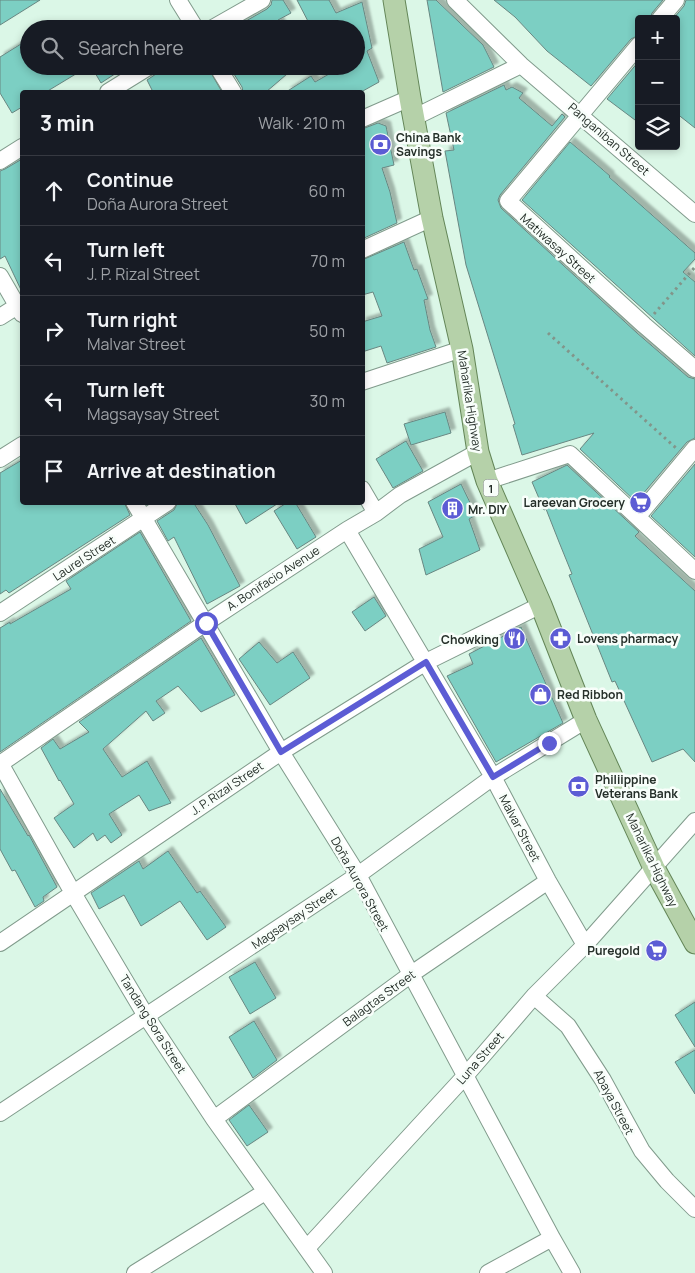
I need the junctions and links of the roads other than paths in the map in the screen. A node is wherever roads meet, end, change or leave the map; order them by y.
1 (178, 0) edge
2 (262, 0) edge
3 (394, 0) edge
4 (455, 0) edge
5 (676, 0) edge
6 (663, 15) edge
7 (190, 20) edge
8 (227, 20) edge
9 (635, 50) edge
10 (522, 65) junction
11 (135, 75) edge
12 (223, 75) edge
13 (111, 90) edge
14 (232, 90) edge
15 (411, 108) junction
16 (581, 115) junction
17 (365, 118) edge
18 (20, 148) edge
19 (0, 161) edge
20 (695, 214) edge
21 (432, 218) junction
22 (365, 249) edge
23 (0, 276) edge
24 (20, 306) edge
25 (20, 308) edge
26 (0, 317) edge
27 (462, 349) junction
28 (695, 369) edge
29 (365, 381) edge
30 (20, 446) edge
31 (478, 452) junction
32 (691, 453) edge
33 (0, 460) edge
34 (487, 481) junction
35 (365, 494) edge
36 (136, 505) edge
37 (164, 505) edge
38 (376, 513) junction
39 (638, 516) junction
40 (144, 520) junction
41 (347, 530) junction
42 (695, 572) edge
43 (541, 605) junction
44 (0, 613) edge
45 (206, 623) junction
46 (426, 662) junction
47 (586, 720) junction
48 (281, 752) junction
49 (0, 764) edge
50 (493, 777) junction
51 (695, 821) edge
52 (654, 868) junction
53 (358, 875) junction
54 (548, 881) junction
55 (73, 893) junction
56 (695, 942) edge
57 (0, 943) edge
58 (585, 946) junction
59 (410, 975) junction
60 (534, 996) junction
61 (146, 1016) junction
62 (466, 1075) junction
63 (0, 1113) edge
64 (214, 1119) junction
65 (265, 1192) junction
66 (695, 1209) edge
67 (552, 1238) junction
68 (307, 1248) junction
69 (135, 1273) edge
70 (324, 1273) edge
71 (488, 1273) edge
72 (572, 1273) edge

1 - 7 street
2 - 8 street
3 - 15 main road, Maharlika Highway / 1
4 - 10 street, Panganiban Street
5 - 6 street
9 - 16 street
10 - 15 street
10 - 16 street, Panganiban Street
11 - 13 street
12 - 14 street
15 - 17 street
15 - 21 main road, Maharlika Highway / 1
16 - 20 street, Panganiban Street
16 - 28 street, Matiwasay Street
18 - 19 street
21 - 22 street
21 - 27 main road, Maharlika Highway / 1
23 - 24 street
25 - 26 street
27 - 29 street
27 - 31 main road, Maharlika Highway / 1
30 - 33 street
31 - 34 main road, Maharlika Highway / 1
31 - 38 street, A. Bonifacio Avenue
32 - 39 street
34 - 39 street
34 - 43 main road, Maharlika Highway / 1
35 - 38 street
36 - 40 street, Doña Aurora Street
37 - 40 street, Laurel Street
38 - 41 street, A. Bonifacio Avenue
39 - 42 street
40 - 44 street, Laurel Street
40 - 45 street, Doña Aurora Street
41 - 45 street, A. Bonifacio Avenue
41 - 46 street, Malvar Street
43 - 46 street, J. P. Rizal Street
43 - 47 main road, Maharlika Highway / 1
45 - 48 street, Doña Aurora Street
45 - 49 street, A. Bonifacio Avenue
46 - 48 street, J. P. Rizal Street
46 - 50 street, Malvar Street
47 - 50 street, Magsaysay Street
47 - 52 main road, Maharlika Highway / 1
48 - 53 street, Doña Aurora Street
48 - 55 street, J. P. Rizal Street
49 - 55 street, Tandang Sora Street
50 - 53 street, Magsaysay Street
50 - 54 street, Malvar Street
51 - 52 street, Luna Street
52 - 56 main road, Maharlika Highway / 1
52 - 58 street, Luna Street
53 - 59 street, Doña Aurora Street
53 - 61 street, Magsaysay Street
54 - 58 street, Malvar Street
54 - 59 street, Balagtas Street
55 - 57 street, J. P. Rizal Street
55 - 61 street, Tandang Sora Street
58 - 60 street, Luna Street
59 - 62 street, Doña Aurora Street
59 - 64 street, Balagtas Street
60 - 62 street, Luna Street
60 - 66 street, Abaya Street
61 - 63 street, Magsaysay Street
61 - 64 street, Tandang Sora Street
62 - 67 street, Doña Aurora Street
62 - 68 street, Luna Street
64 - 65 street, Tandang Sora Street
65 - 68 street, Tandang Sora Street
65 - 69 street
67 - 71 street
67 - 72 street, Doña Aurora Street
68 - 70 street, Tandang Sora Street

